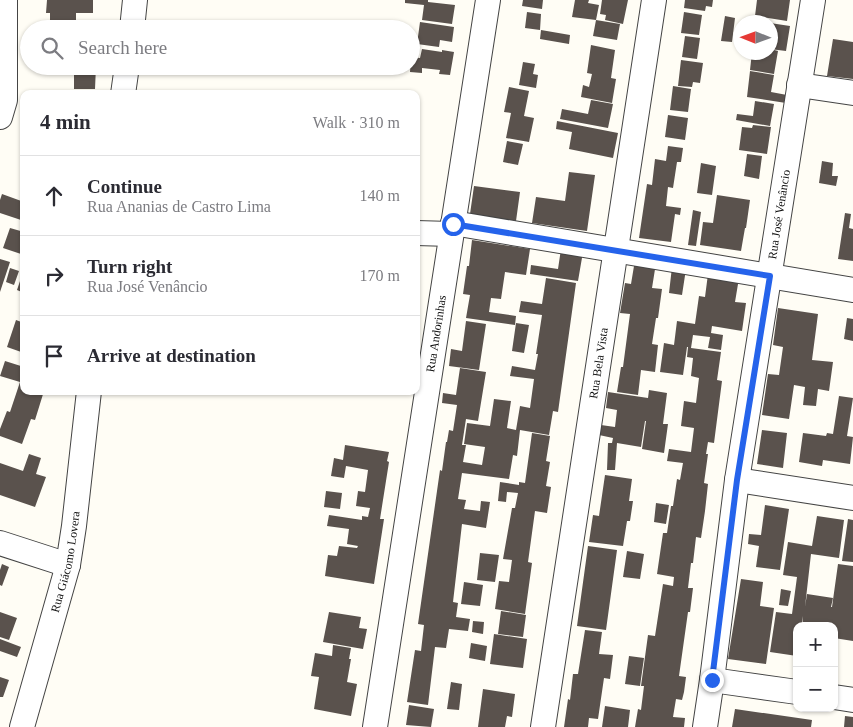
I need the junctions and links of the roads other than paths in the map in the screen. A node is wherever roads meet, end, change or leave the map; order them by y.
1 (5, 0) edge
2 (135, 0) edge
3 (488, 0) edge
4 (654, 0) edge
5 (813, 0) edge
6 (133, 20) edge
7 (126, 75) edge
8 (799, 85) junction
9 (124, 90) edge
10 (853, 93) edge
11 (7, 105) edge
12 (452, 229) junction
13 (420, 233) edge
14 (615, 250) junction
15 (770, 276) junction
16 (853, 290) edge
17 (89, 395) edge
18 (737, 480) junction
19 (853, 498) edge
20 (0, 544) edge
21 (68, 565) junction
22 (712, 680) junction
23 (793, 691) edge
24 (838, 698) edge
25 (853, 700) edge
26 (22, 727) edge
27 (375, 727) edge
28 (543, 727) edge
29 (704, 727) edge

1 - 11 street
2 - 6 street
3 - 12 street, Rua Andorinhas
4 - 14 street, Rua Bela Vista
5 - 8 street, Rua José Venâncio
7 - 9 street
8 - 10 street
8 - 15 street, Rua José Venâncio
12 - 13 street
12 - 14 street
12 - 27 street, Rua Andorinhas
14 - 15 street
14 - 28 street, Rua Bela Vista
15 - 16 street
15 - 18 street, Rua José Venâncio
17 - 21 street, Rua Giácomo Lovera
18 - 19 street
18 - 22 street, Rua José Venâncio
20 - 21 street
21 - 26 street, Rua Giácomo Lovera
22 - 23 street
22 - 29 street, Rua José Venâncio
24 - 25 street

